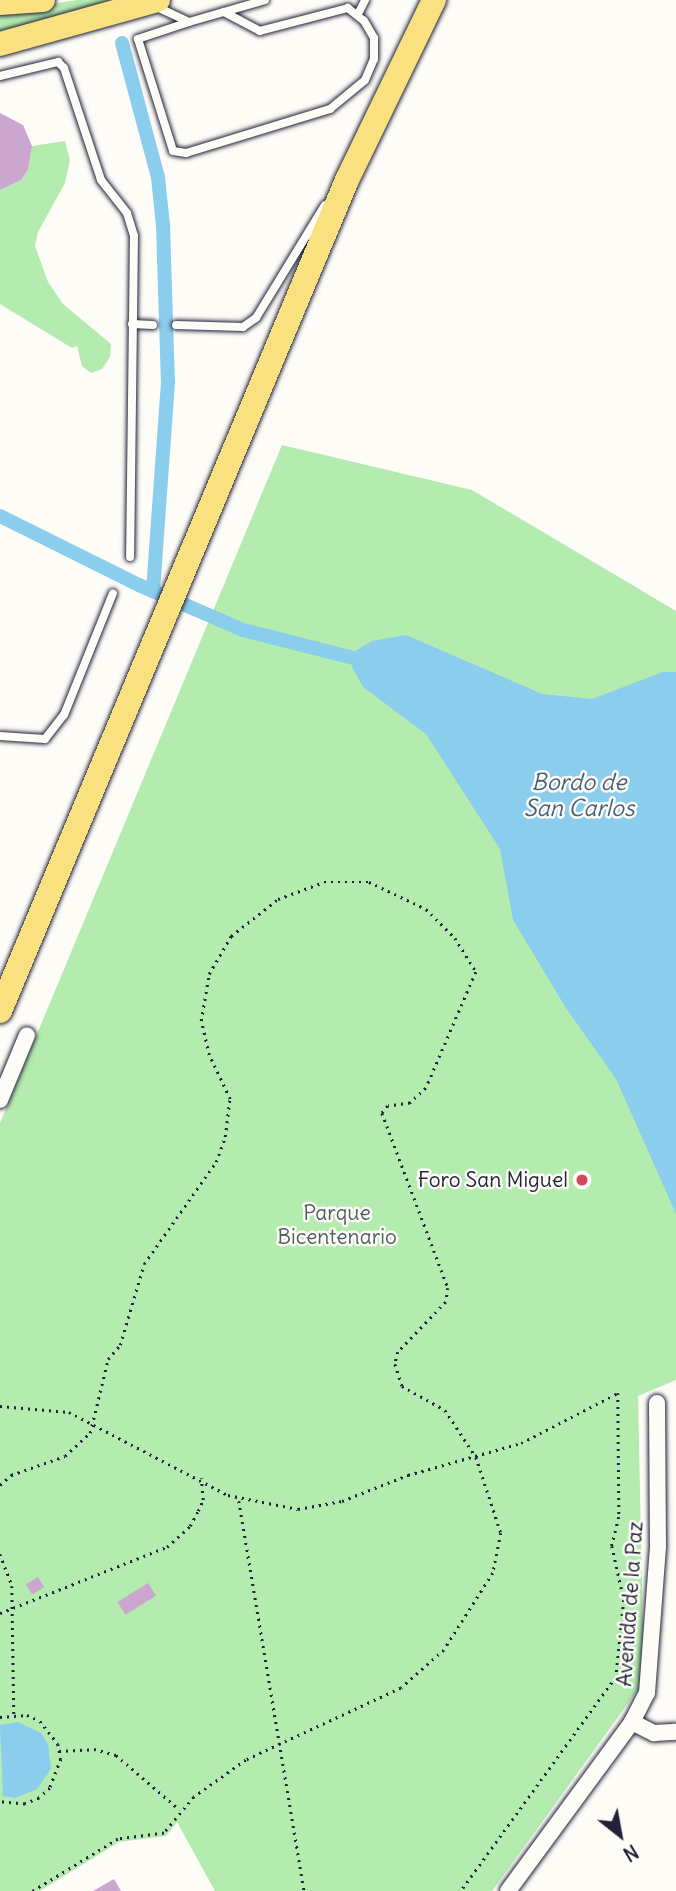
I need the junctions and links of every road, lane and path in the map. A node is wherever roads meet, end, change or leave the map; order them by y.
1 (43, 0) edge
2 (265, 0) edge
3 (365, 0) edge
4 (434, 0) edge
5 (153, 2) edge
6 (0, 3) edge
7 (224, 12) junction
8 (358, 14) junction
9 (190, 22) junction
10 (0, 44) edge
11 (0, 76) edge
12 (347, 180) junction
13 (132, 324) junction
14 (153, 325) dead end
15 (176, 326) dead end
16 (130, 557) dead end
17 (113, 593) dead end
18 (0, 736) edge
19 (0, 1011) edge
20 (27, 1035) dead end
21 (5, 1075) edge
22 (0, 1100) edge
23 (657, 1403) dead end
24 (0, 1406) edge
25 (94, 1423) junction
26 (476, 1457) junction
27 (201, 1478) junction
28 (0, 1485) edge
29 (238, 1499) junction
30 (676, 1543) edge
31 (658, 1547) junction
32 (0, 1554) edge
33 (11, 1608) junction
34 (0, 1613) edge
35 (15, 1714) junction
36 (0, 1717) edge
37 (632, 1722) junction
38 (676, 1731) edge
39 (279, 1743) junction
40 (59, 1751) junction
41 (0, 1802) edge
42 (180, 1810) junction
43 (33, 1891) edge
44 (303, 1891) edge
45 (461, 1891) edge
46 (509, 1891) edge

1 - 6 main road
2 - 7 lane
3 - 8 lane
4 - 12 main road
5 - 9 lane
5 - 10 main road
7 - 8 lane
7 - 9 lane
8 - 9 lane
11 - 13 lane
12 - 15 lane
12 - 19 main road
13 - 14 lane
13 - 16 lane
17 - 18 lane
20 - 21 street
21 - 22 street
23 - 31 street, Avenida de la Paz
24 - 25 path
25 - 26 path
25 - 27 path
25 - 28 path
26 - 29 path
26 - 39 path
26 - 45 path
27 - 29 path
27 - 33 path
29 - 39 path
30 - 31 street
31 - 37 street, Avenida de la Paz
32 - 33 path
33 - 34 path
33 - 35 path
35 - 36 path
35 - 40 path
37 - 38 street
37 - 46 street, Avenida de la Paz
39 - 42 path
39 - 44 path
40 - 41 path
40 - 42 path
42 - 43 path

